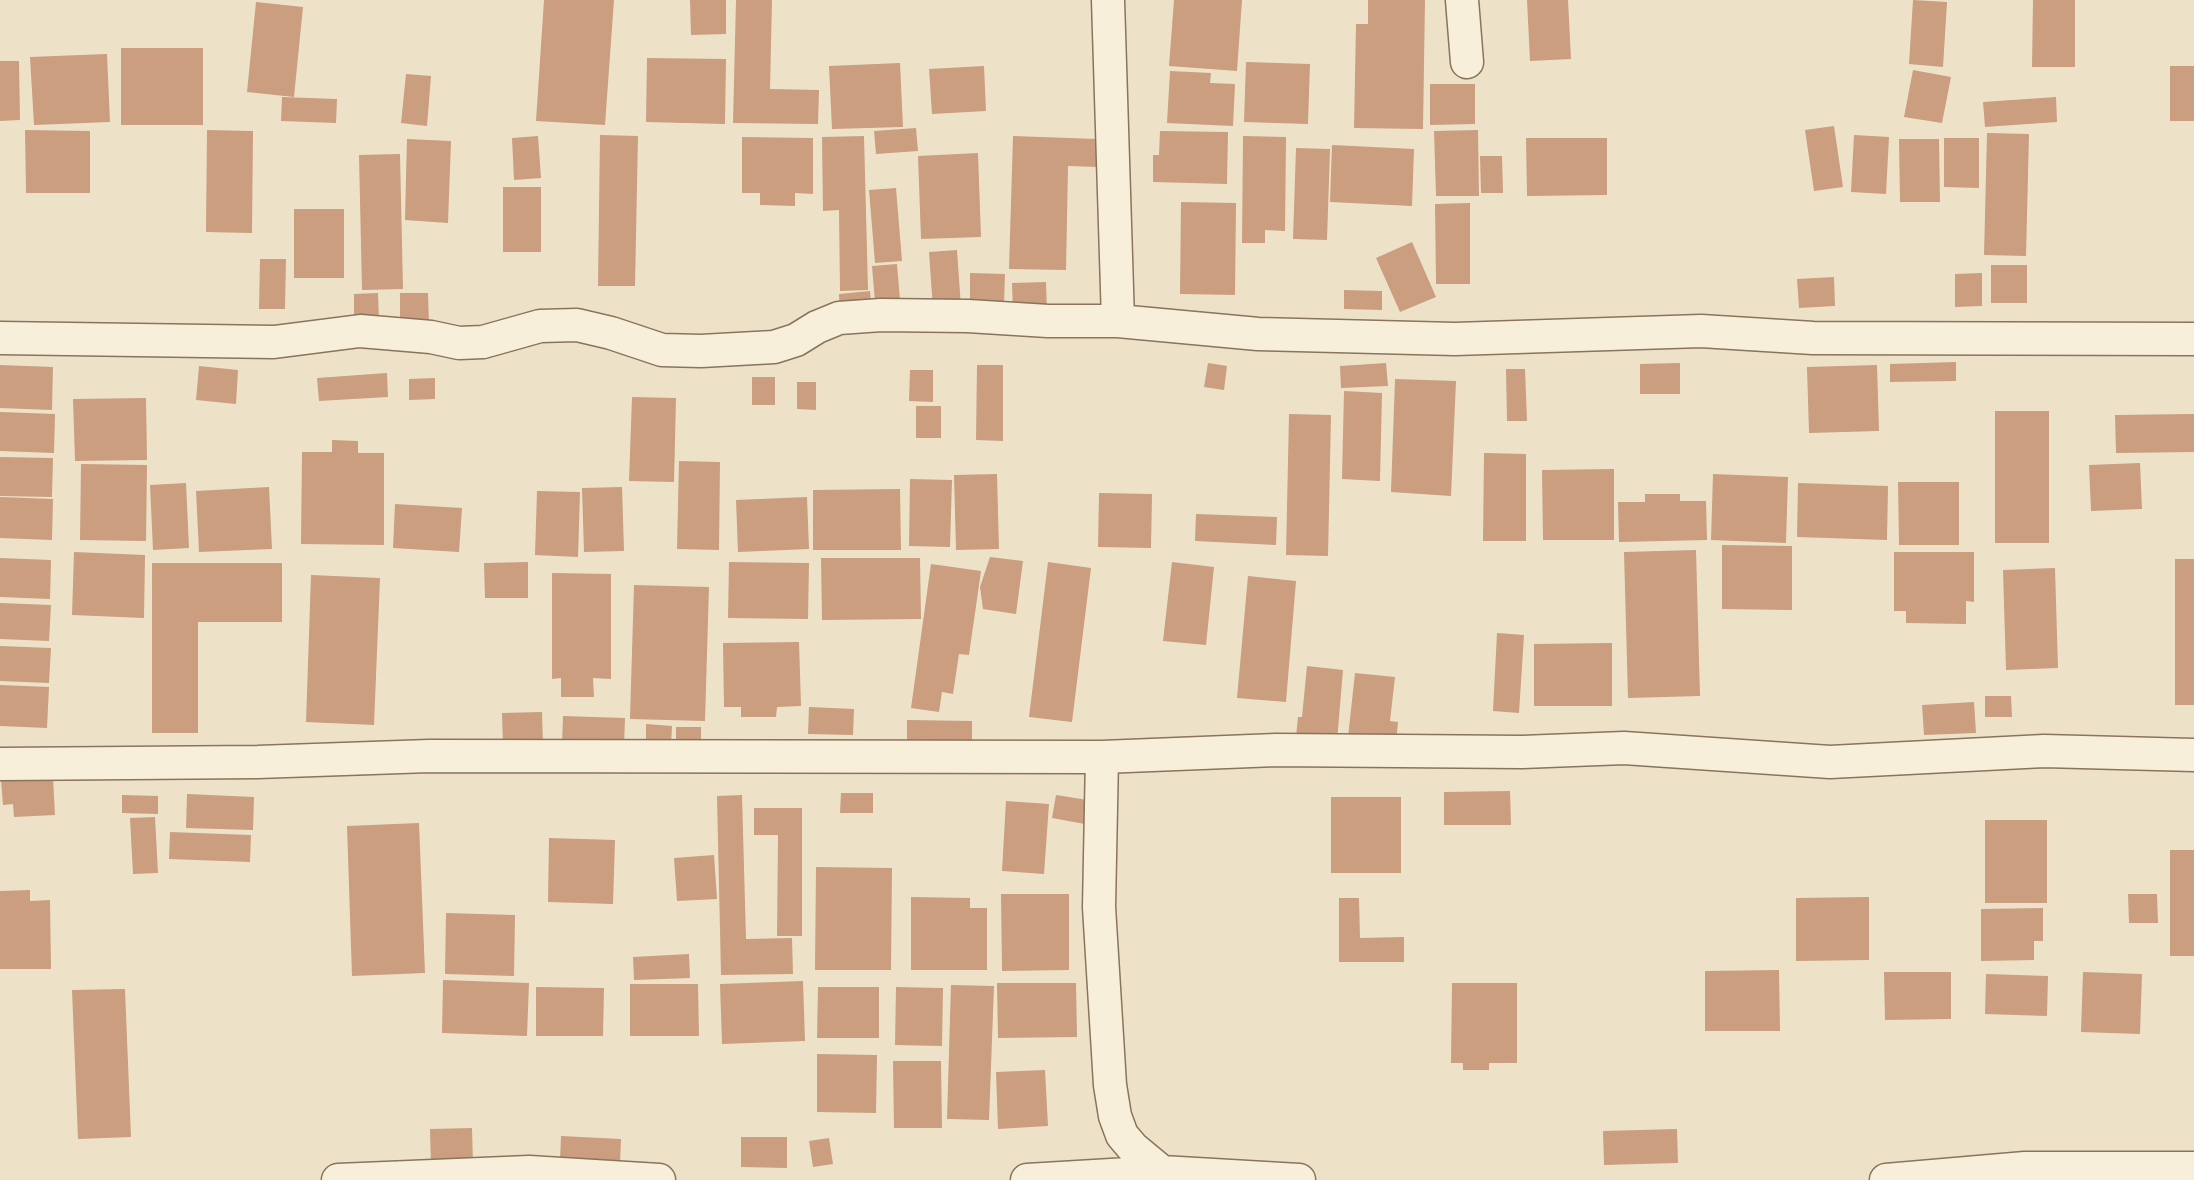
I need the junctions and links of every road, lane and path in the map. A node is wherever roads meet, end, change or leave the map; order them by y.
1 (1108, 0) edge
2 (1462, 0) edge
3 (1467, 62) dead end
4 (1118, 321) junction
5 (0, 338) edge
6 (2194, 339) edge
7 (2194, 755) edge
8 (1102, 757) junction
9 (0, 764) edge
10 (2194, 1168) edge
11 (1162, 1172) junction
12 (338, 1180) edge
13 (659, 1180) edge
14 (1027, 1180) edge
15 (1299, 1180) edge
16 (1886, 1180) edge

1 - 4 street
2 - 3 street
4 - 5 street
4 - 6 street
7 - 8 street
8 - 9 street
8 - 11 street
10 - 16 street
11 - 14 street
11 - 15 street
12 - 13 street

